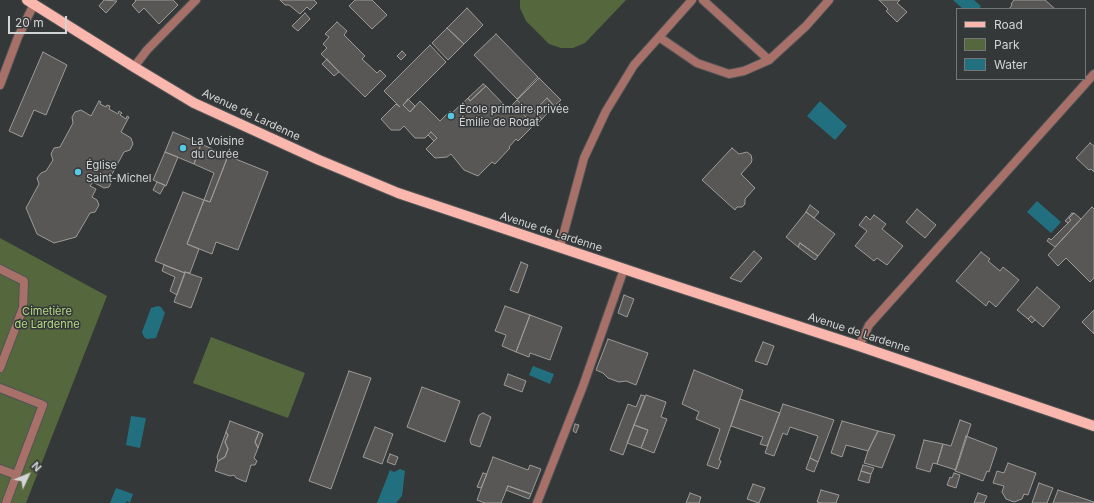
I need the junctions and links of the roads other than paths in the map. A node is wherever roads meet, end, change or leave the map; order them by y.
1 (196, 0) edge
2 (692, 0) edge
3 (703, 0) edge
4 (829, 0) edge
5 (31, 2) edge
6 (659, 37) junction
7 (769, 60) junction
8 (134, 67) junction
9 (1094, 74) edge
10 (0, 84) edge
11 (560, 247) junction
12 (624, 268) junction
13 (0, 269) edge
14 (859, 346) junction
15 (0, 368) edge
16 (0, 388) edge
17 (1094, 426) edge
18 (0, 469) edge
19 (16, 475) junction
20 (6, 503) edge
21 (537, 503) edge

1 - 8 street
2 - 6 street
3 - 7 street
4 - 7 street
5 - 8 main road, Avenue de Lardenne
5 - 10 street
6 - 7 street
6 - 11 street
8 - 11 main road, Avenue de Lardenne
9 - 14 street
11 - 12 main road, Avenue de Lardenne
12 - 14 main road, Avenue de Lardenne
12 - 21 street
13 - 15 street
14 - 17 main road, Avenue de Lardenne
16 - 19 street
18 - 19 street
19 - 20 street

